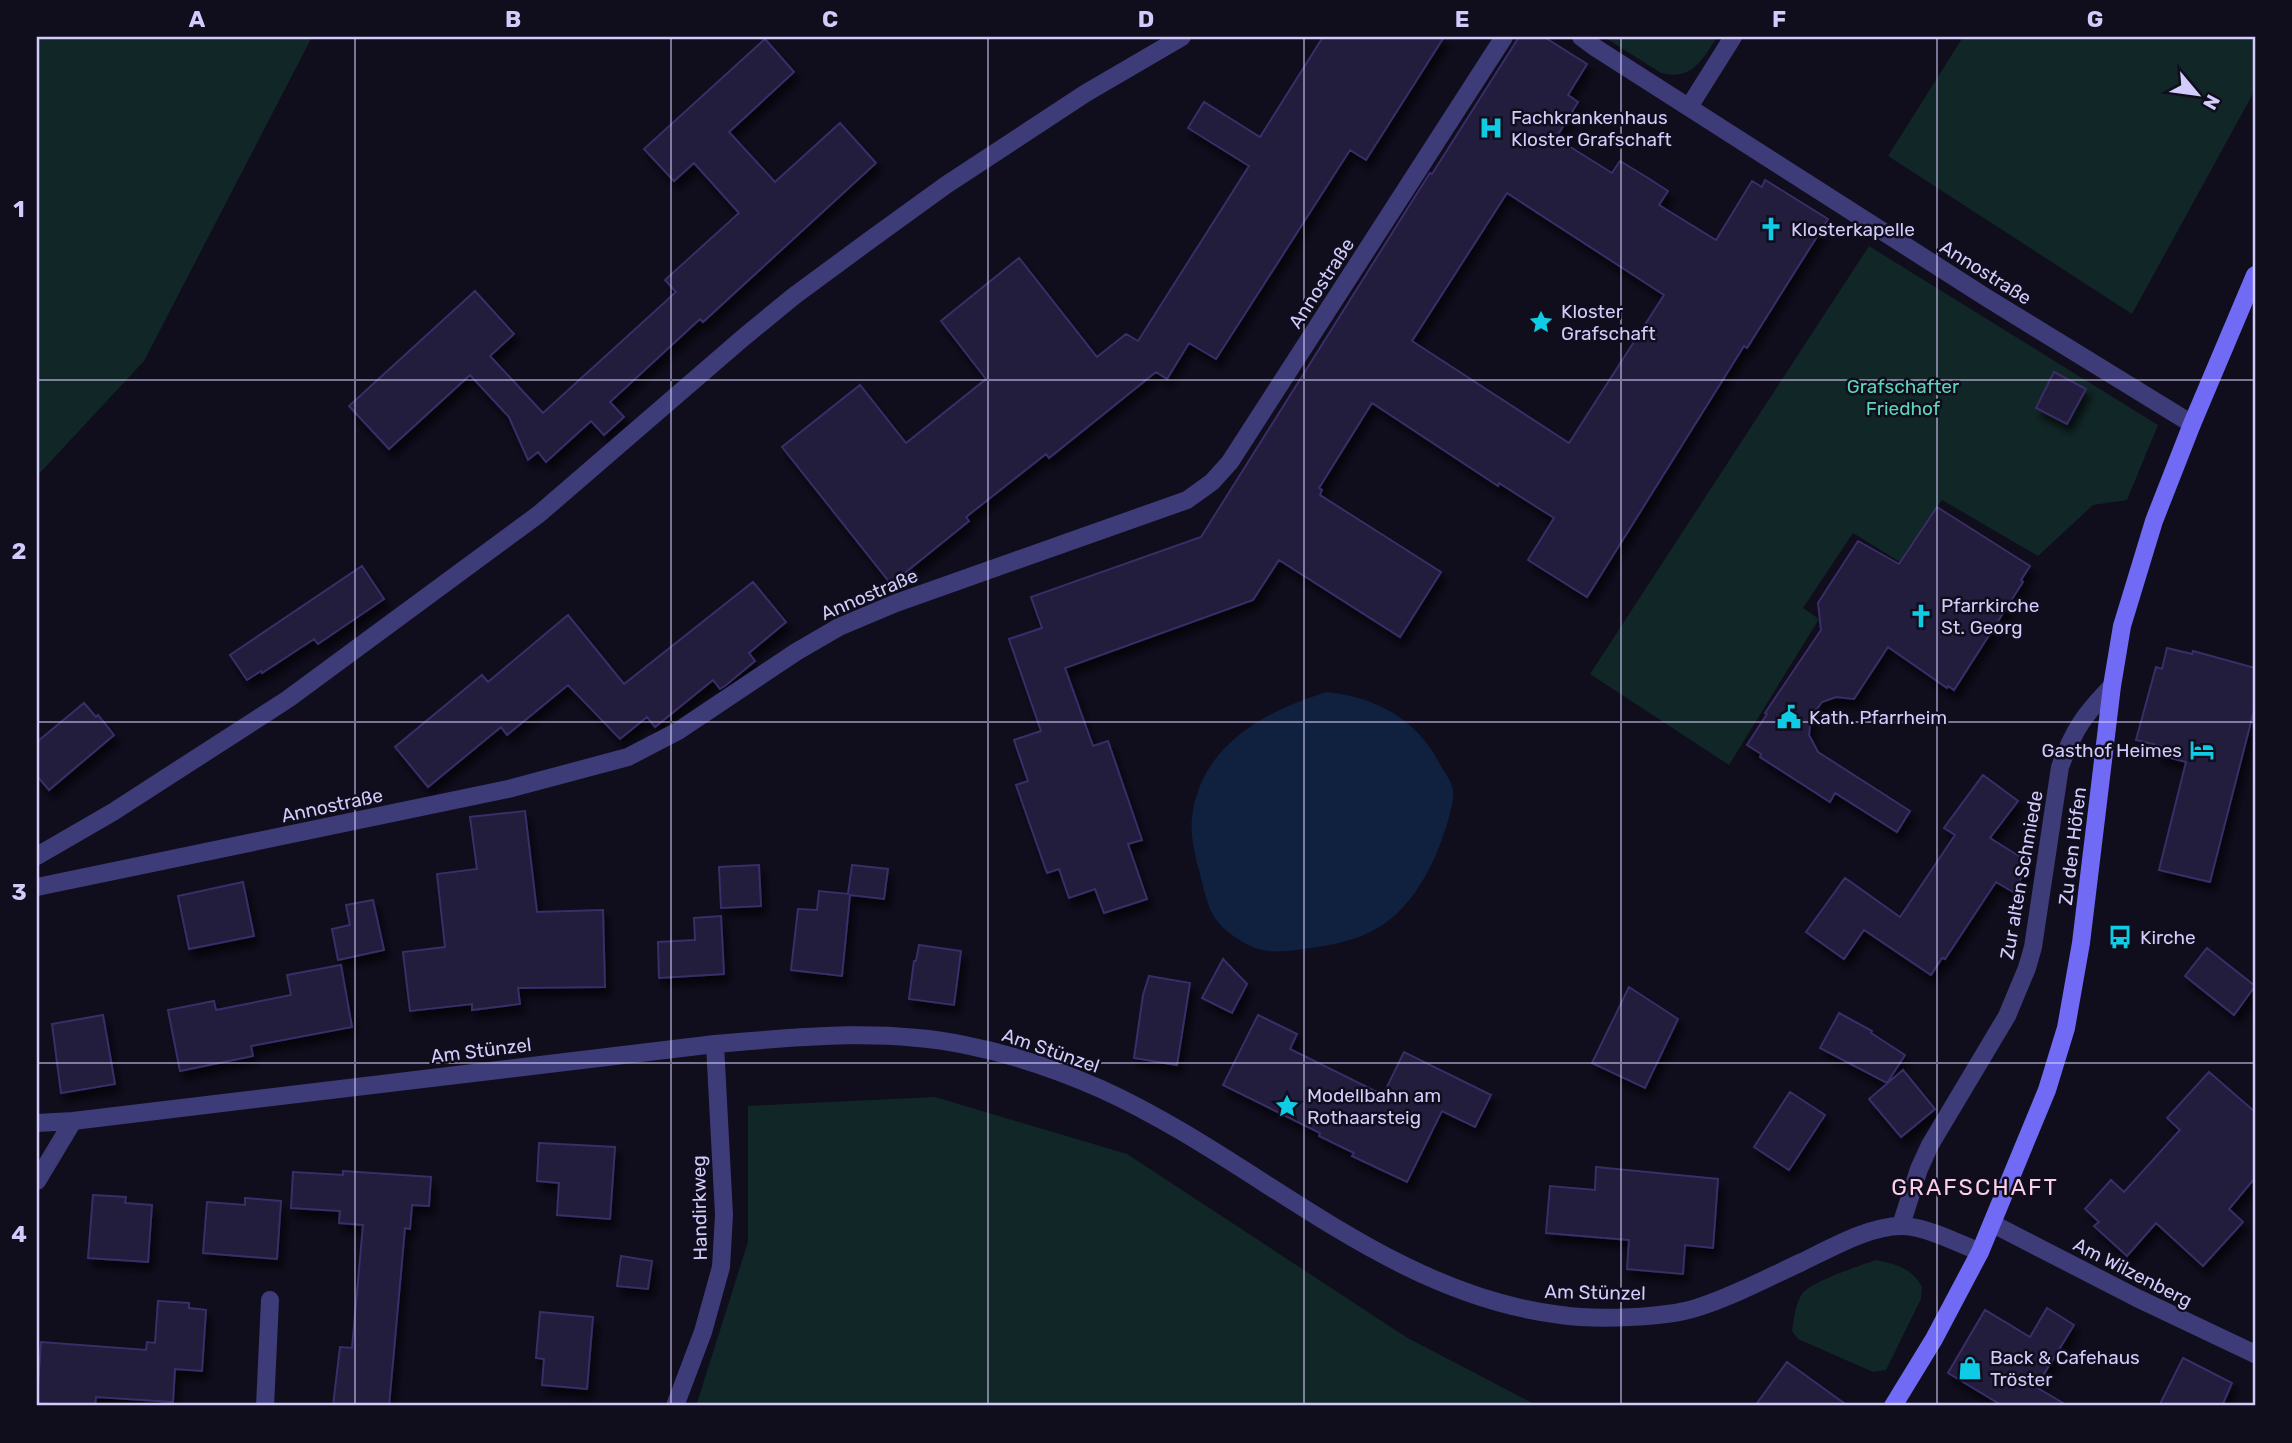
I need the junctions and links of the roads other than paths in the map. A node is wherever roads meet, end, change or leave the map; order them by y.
1 (1182, 37) edge
2 (1504, 37) edge
3 (1581, 37) edge
4 (1733, 37) edge
5 (1689, 107) junction
6 (2255, 275) edge
7 (2192, 424) junction
8 (2112, 686) junction
9 (37, 856) edge
10 (37, 887) edge
11 (715, 1044) junction
12 (73, 1121) junction
13 (37, 1123) edge
14 (37, 1181) edge
15 (1993, 1224) junction
16 (1901, 1226) junction
17 (1980, 1252) junction
18 (270, 1300) dead end
19 (2255, 1354) edge
20 (265, 1406) edge
21 (675, 1406) edge
22 (1893, 1406) edge

1 - 9 street
2 - 10 street, Annostraße
3 - 5 street, Annostraße
4 - 5 street
5 - 7 street, Annostraße
6 - 7 street, Zu den Höfen
7 - 8 street, Zu den Höfen
8 - 15 street, Zu den Höfen
8 - 16 street, Zur alten Schmiede
11 - 12 street, Am Stünzel
11 - 16 street, Am Stünzel
11 - 21 street, Handirkweg
12 - 13 street, Am Stünzel
12 - 14 street
15 - 17 street, Zu den Höfen
15 - 19 street, Am Wilzenberg
16 - 17 street, Am Stünzel
17 - 22 street, Zu den Höfen
18 - 20 street

